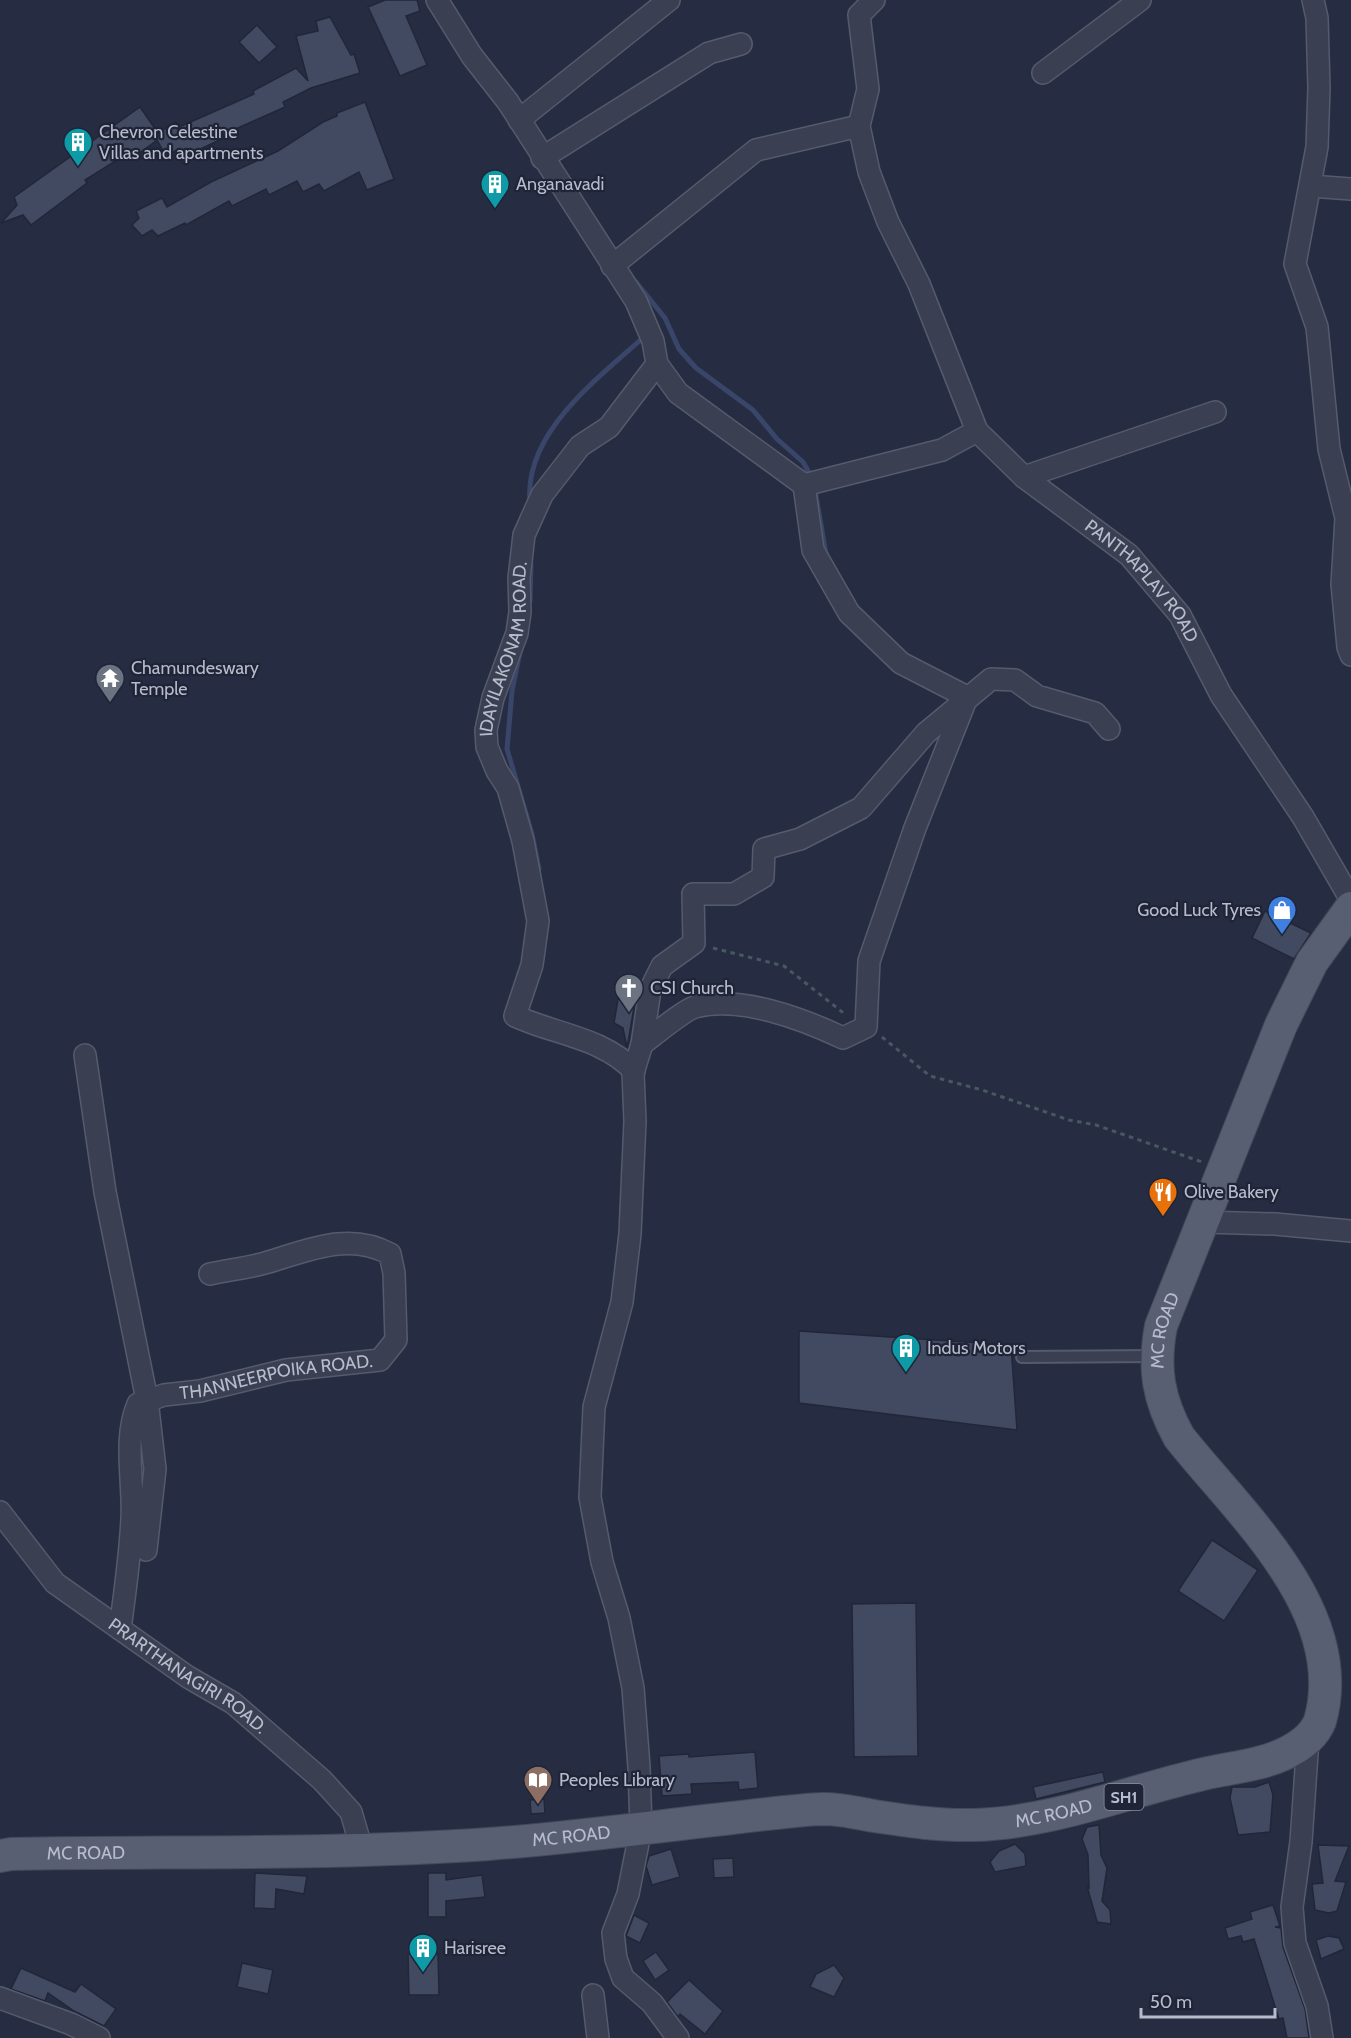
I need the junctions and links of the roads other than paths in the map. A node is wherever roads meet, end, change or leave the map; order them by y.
1 (437, 0) edge
2 (669, 0) edge
3 (874, 0) edge
4 (1140, 0) edge
5 (1313, 0) edge
6 (741, 44) dead end
7 (1043, 74) dead end
8 (519, 120) junction
9 (859, 126) junction
10 (542, 158) junction
11 (1310, 186) junction
12 (1351, 189) edge
13 (620, 260) junction
14 (657, 364) junction
15 (1215, 412) dead end
16 (977, 431) junction
17 (1024, 477) junction
18 (814, 482) junction
19 (1351, 655) edge
20 (967, 697) junction
21 (1109, 729) dead end
22 (1351, 900) edge
23 (1351, 908) edge
24 (642, 1044) junction
25 (85, 1055) dead end
26 (634, 1071) junction
27 (1203, 1222) junction
28 (1351, 1231) edge
29 (210, 1274) dead end
30 (1155, 1356) junction
31 (1022, 1357) dead end
32 (147, 1401) junction
33 (0, 1512) edge
34 (146, 1550) dead end
35 (120, 1629) junction
36 (1308, 1739) junction
37 (641, 1828) junction
38 (362, 1850) junction
39 (0, 1856) edge
40 (593, 1995) dead end
41 (0, 1998) edge
42 (99, 2038) edge
43 (598, 2038) edge
44 (678, 2038) edge
45 (1322, 2038) edge

1 - 8 street
2 - 8 street
3 - 9 street
4 - 7 street
5 - 11 street
6 - 10 street
8 - 10 street
9 - 13 street
9 - 16 street
10 - 13 street
11 - 12 street
11 - 19 street
13 - 14 street
14 - 18 street
14 - 26 street, IDAYILAKONAM ROAD.
15 - 17 street
16 - 17 street, PANTHAPLAV ROAD
16 - 18 street
17 - 22 street, PANTHAPLAV ROAD
18 - 20 street
20 - 21 street
20 - 24 street
20 - 24 street
23 - 27 main road, MC ROAD / SH1
24 - 26 street
25 - 32 street
26 - 37 street
27 - 28 street
27 - 30 main road, MC ROAD / SH1
29 - 32 street, THANNEERPOIKA ROAD.
30 - 31 lane
30 - 36 main road, MC ROAD / SH1
32 - 34 street
32 - 35 street
33 - 35 street, PRARTHANAGIRI ROAD.
35 - 38 street, PRARTHANAGIRI ROAD.
36 - 37 main road, MC ROAD / SH1
36 - 45 street
37 - 38 main road, MC ROAD / SH1
37 - 44 street
38 - 39 main road, MC ROAD / SH1
40 - 43 street
41 - 42 street

